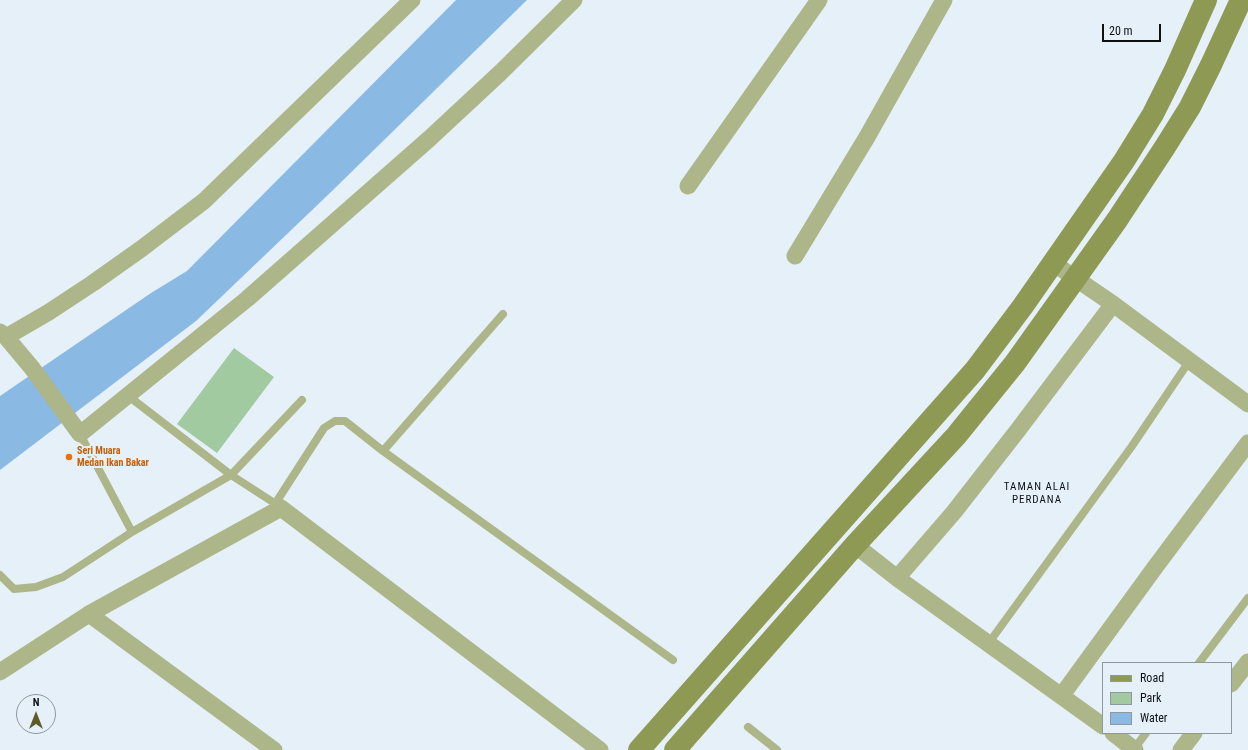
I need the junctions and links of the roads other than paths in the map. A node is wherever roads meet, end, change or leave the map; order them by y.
1 (412, 0) edge
2 (574, 0) edge
3 (819, 0) edge
4 (944, 0) edge
5 (1206, 0) edge
6 (1241, 0) edge
7 (688, 186) dead end
8 (795, 256) dead end
9 (1053, 263) junction
10 (1076, 278) junction
11 (1113, 304) junction
12 (503, 314) dead end
13 (3, 335) edge
14 (1190, 360) junction
15 (127, 396) junction
16 (302, 400) dead end
17 (1248, 404) edge
18 (75, 428) junction
19 (1248, 443) edge
20 (383, 451) junction
21 (231, 475) junction
22 (278, 506) junction
23 (132, 532) junction
24 (855, 545) junction
25 (0, 575) edge
26 (897, 578) junction
27 (1248, 598) edge
28 (88, 614) junction
29 (988, 644) junction
30 (673, 660) dead end
31 (1200, 662) edge
32 (1248, 662) edge
33 (0, 672) edge
34 (1232, 683) edge
35 (1062, 695) junction
36 (1102, 725) edge
37 (748, 727) dead end
38 (1114, 734) edge
39 (1145, 734) edge
40 (1193, 734) edge
41 (1135, 749) edge
42 (274, 750) edge
43 (600, 750) edge
44 (639, 750) edge
45 (675, 750) edge
46 (776, 750) edge
47 (1181, 750) edge

1 - 13 street
2 - 15 street
3 - 7 street
4 - 8 street
5 - 9 street
6 - 10 street
9 - 10 street
9 - 44 street
10 - 11 street
10 - 24 street
11 - 14 street
11 - 26 street
12 - 20 lane
13 - 18 street
14 - 17 street
14 - 29 lane
15 - 18 street
15 - 21 lane
16 - 21 lane
18 - 23 lane
19 - 35 street
20 - 22 lane
20 - 30 lane
21 - 22 lane
21 - 23 lane
22 - 28 street
22 - 43 street
23 - 25 lane
24 - 26 street
24 - 45 street
26 - 29 street
27 - 31 lane
28 - 33 street
28 - 42 street
29 - 35 street
32 - 34 street
35 - 36 street
37 - 46 lane
38 - 41 street
39 - 41 lane
40 - 47 street

